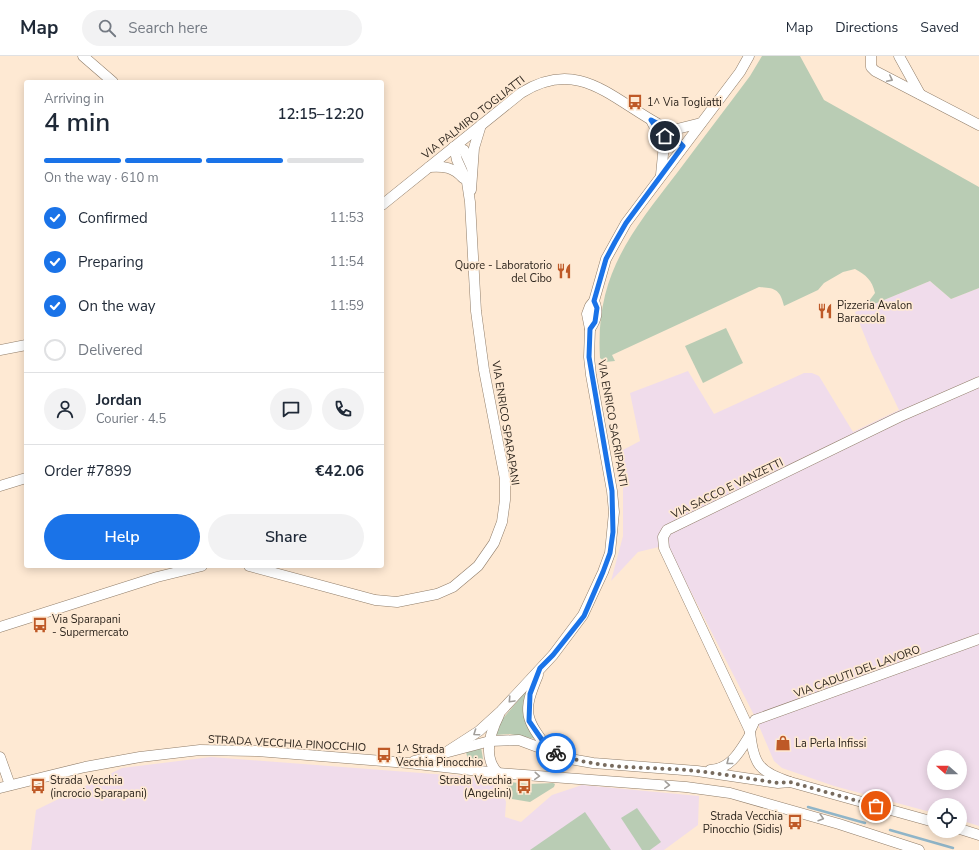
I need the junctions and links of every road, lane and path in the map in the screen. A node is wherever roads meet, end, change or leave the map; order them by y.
1 (83, 56) edge
2 (749, 56) edge
3 (871, 56) edge
4 (899, 56) edge
5 (110, 80) edge
6 (920, 94) junction
7 (702, 123) junction
8 (481, 125) junction
9 (979, 125) edge
10 (661, 129) junction
11 (683, 146) junction
12 (454, 147) junction
13 (429, 167) junction
14 (473, 170) junction
15 (661, 176) junction
16 (467, 182) junction
17 (470, 202) junction
18 (384, 203) edge
19 (24, 345) edge
20 (0, 350) edge
21 (979, 382) edge
22 (24, 479) edge
23 (0, 486) edge
24 (194, 568) edge
25 (256, 568) edge
26 (0, 627) edge
27 (979, 639) edge
28 (540, 668) junction
29 (501, 711) junction
30 (750, 733) junction
31 (490, 741) junction
32 (549, 750) junction
33 (448, 751) junction
34 (0, 757) edge
35 (408, 763) junction
36 (697, 771) junction
37 (498, 773) junction
38 (790, 782) junction
39 (10, 785) junction
40 (0, 788) edge
41 (927, 820) edge
42 (967, 831) edge
43 (967, 833) edge
44 (979, 835) edge
45 (979, 841) edge
46 (919, 850) edge

1 - 5 street
2 - 7 street, VIA ENRICO SACRIPANTI
3 -> 6 street
4 - 6 street
6 - 9 street
7 - 10 street, VIA PALMIRO TOGLIATTI
7 - 11 street, VIA ENRICO SACRIPANTI
8 - 10 street, VIA PALMIRO TOGLIATTI
8 - 12 street, VIA PALMIRO TOGLIATTI
8 - 14 street, VIA ENRICO SPARAPANI
10 - 11 street, VIA PALMIRO TOGLIATTI
10 - 15 street
11 - 15 street, VIA ENRICO SACRIPANTI
12 - 13 street, VIA PALMIRO TOGLIATTI
12 - 14 street, VIA ENRICO SPARAPANI
12 - 16 street, VIA ENRICO SPARAPANI
13 - 16 street
13 - 18 street, VIA PALMIRO TOGLIATTI
14 - 17 street, VIA ENRICO SPARAPANI
15 - 28 street, VIA ENRICO SACRIPANTI
16 - 17 street, VIA ENRICO SPARAPANI
17 - 25 street, VIA ENRICO SPARAPANI
19 - 20 street
21 - 30 street, VIA SACCO E VANZETTI
22 - 23 street
24 - 26 street
27 - 30 street, VIA CADUTI DEL LAVORO
28 -> 29 street, VIA ENRICO SACRIPANTI
28 - 32 street, VIA ENRICO SACRIPANTI
29 - 31 street, VIA ENRICO SACRIPANTI
29 -> 33 street, VIA ENRICO SACRIPANTI
30 -> 36 street
30 - 38 street, VIA SACCO E VANZETTI
31 - 32 street, STRADA VECCHIA PINOCCHIO
31 - 33 street, STRADA VECCHIA PINOCCHIO
31 - 37 street
32 - 36 street, STRADA VECCHIA PINOCCHIO
33 - 35 street, STRADA VECCHIA PINOCCHIO
34 - 39 street
35 - 37 street, STRADA VECCHIA PINOCCHIO
35 - 39 street, STRADA VECCHIA PINOCCHIO
36 - 38 street, STRADA VECCHIA PINOCCHIO
37 -> 46 street, STRADA VECCHIA PINOCCHIO
38 - 41 street, STRADA VECCHIA PINOCCHIO
39 - 40 street, STRADA VECCHIA PINOCCHIO
42 - 44 street
43 - 45 street

